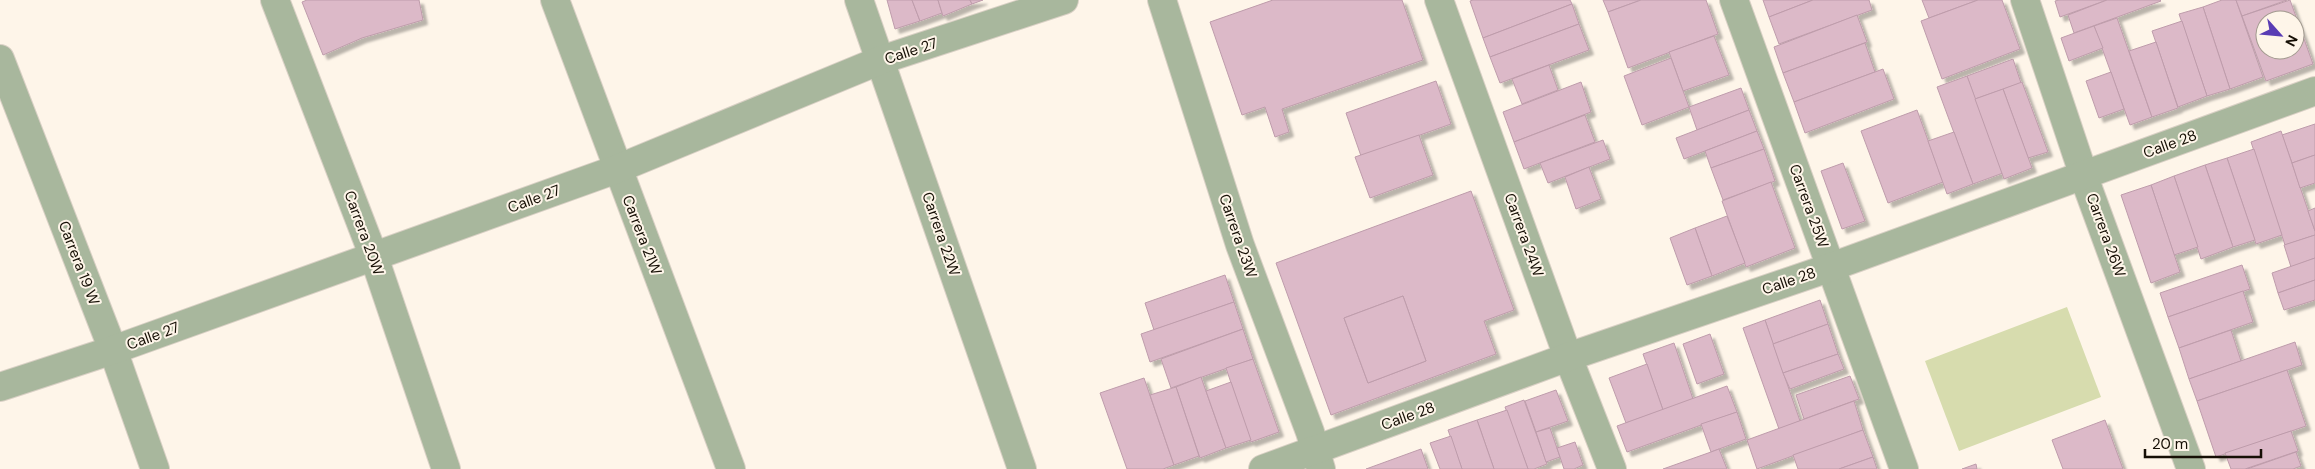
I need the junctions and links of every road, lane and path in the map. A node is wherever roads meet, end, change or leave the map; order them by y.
1 (275, 0) edge
2 (555, 0) edge
3 (859, 0) edge
4 (1064, 0) edge
5 (1162, 0) edge
6 (1438, 0) edge
7 (1734, 0) edge
8 (2024, 0) edge
9 (0, 59) edge
10 (881, 60) junction
11 (2315, 91) edge
12 (617, 169) junction
13 (2084, 175) junction
14 (374, 257) junction
15 (1830, 266) junction
16 (113, 350) junction
17 (1568, 357) junction
18 (0, 386) edge
19 (1319, 460) edge
20 (156, 469) edge
21 (446, 469) edge
22 (731, 469) edge
23 (1022, 469) edge
24 (1263, 469) edge
25 (1612, 469) edge
26 (1904, 469) edge
27 (2190, 469) edge

1 - 14 street, Carrera 20W
2 - 12 street, Carrera 21W
3 - 10 street, Carrera 22W
4 - 10 street, Calle 27
5 - 19 street, Carrera 23W
6 - 17 street, Carrera 24W
7 - 15 street, Carrera 25W
8 - 13 street, Carrera 26W
9 - 16 street, Carrera 19 W
10 - 12 street, Calle 27
10 - 23 street, Carrera 22W
11 - 13 street, Calle 28
12 - 14 street, Calle 27
12 - 22 street, Carrera 21W
13 - 15 street, Calle 28
13 - 27 street, Carrera 26W
14 - 16 street, Calle 27
14 - 21 street, Carrera 20W
15 - 17 street, Calle 28
15 - 26 street, Carrera 25W
16 - 18 street, Calle 27
16 - 20 street, Carrera 19 W
17 - 19 street, Calle 28
17 - 25 street, Carrera 24W
19 - 24 street, Calle 28

